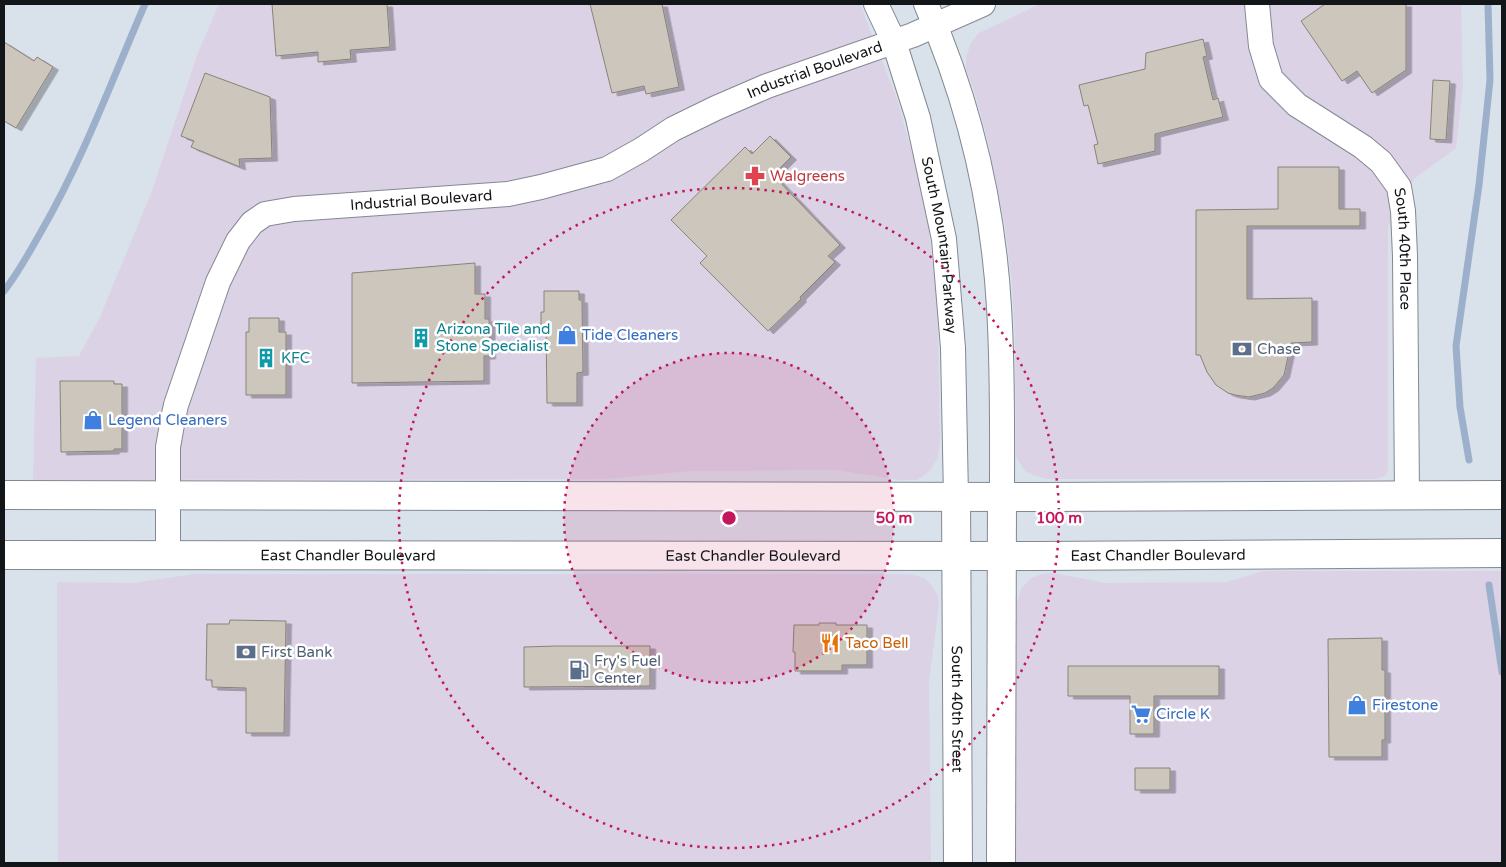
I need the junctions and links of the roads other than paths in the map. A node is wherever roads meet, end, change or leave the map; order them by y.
1 (876, 4) edge
2 (926, 4) edge
3 (983, 4) edge
4 (1257, 4) edge
5 (936, 26) junction
6 (904, 39) junction
7 (4, 495) edge
8 (168, 495) junction
9 (1407, 495) junction
10 (1502, 495) edge
11 (1002, 496) junction
12 (956, 497) junction
13 (1502, 553) edge
14 (4, 555) edge
15 (168, 555) junction
16 (957, 555) junction
17 (1002, 555) junction
18 (958, 863) edge
19 (1001, 863) edge

1 - 6 street, South Mountain Parkway
2 - 5 street
3 - 5 street, Industrial Boulevard
4 - 9 street, South 40th Place
5 - 6 street, Industrial Boulevard
5 - 11 street
6 - 8 street, Industrial Boulevard
6 - 12 street, South Mountain Parkway
7 - 8 main road
8 - 12 main road
8 - 15 street, Industrial Boulevard
9 - 10 main road
9 - 11 main road
11 - 12 main road
11 - 17 main road
12 - 16 main road, South 40th Street
13 - 17 main road, East Chandler Boulevard
14 - 15 main road, East Chandler Boulevard
15 - 16 main road, East Chandler Boulevard
16 - 17 main road, East Chandler Boulevard
16 - 18 main road, South 40th Street
17 - 19 main road

